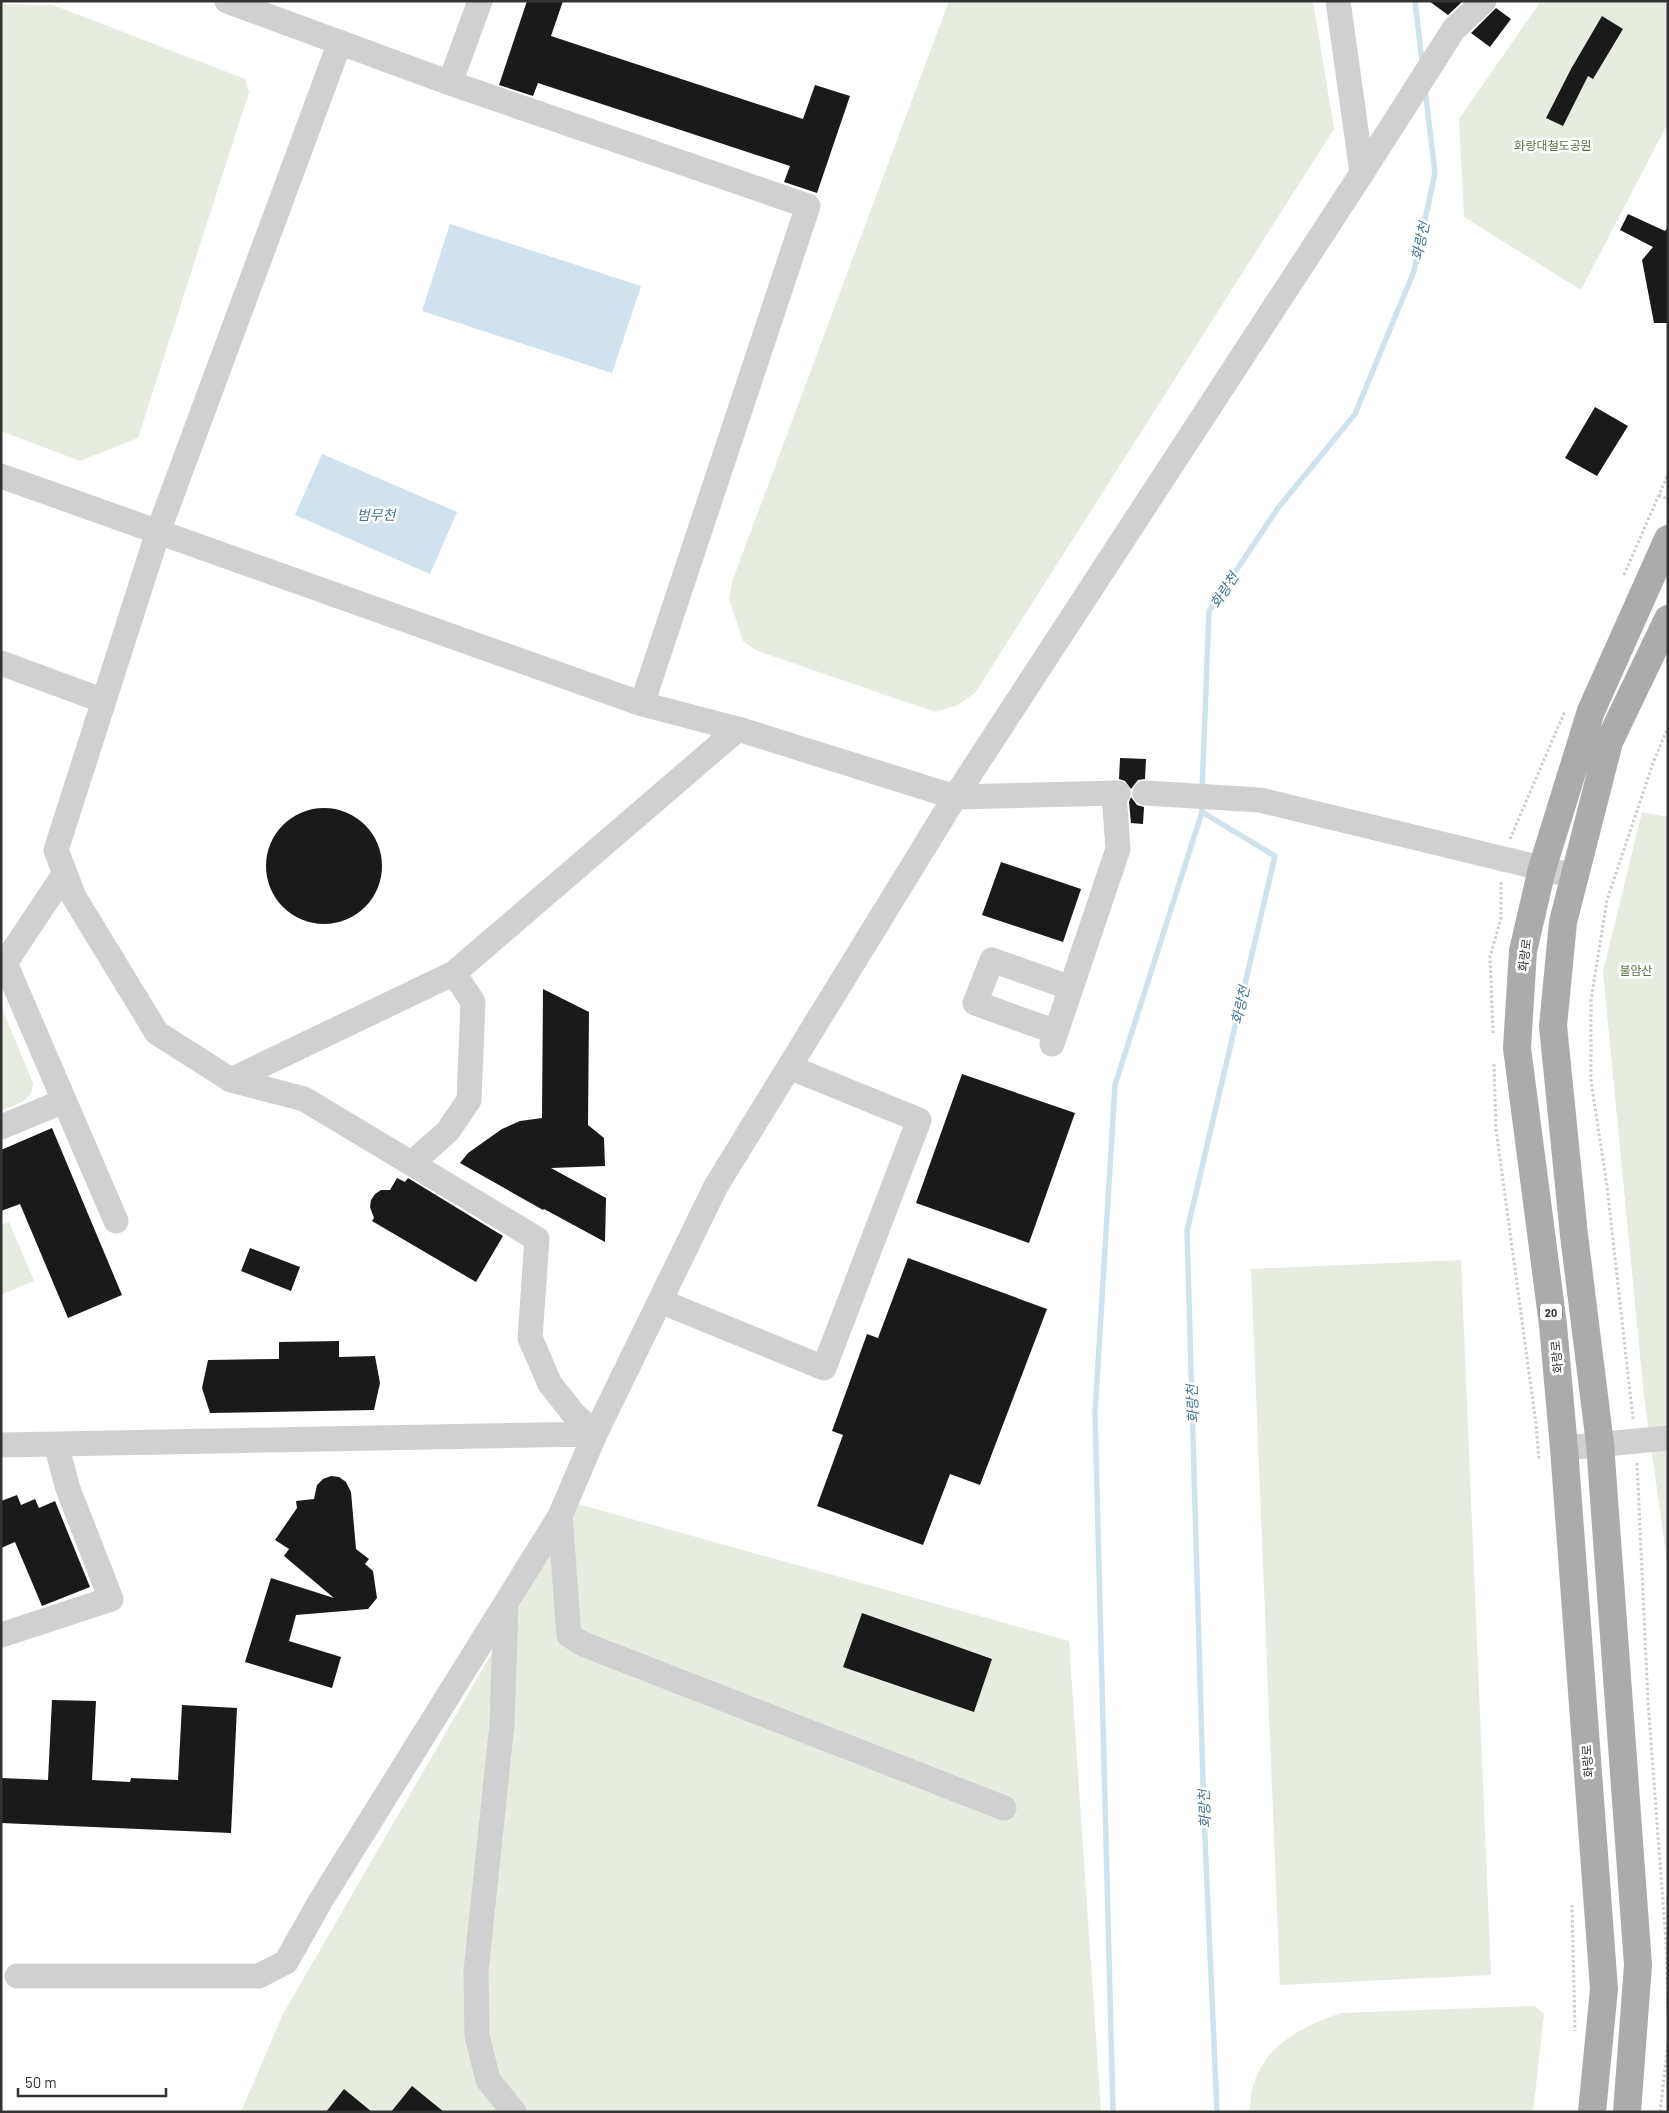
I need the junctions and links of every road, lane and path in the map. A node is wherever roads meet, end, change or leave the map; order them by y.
1 (227, 1) edge
2 (480, 1) edge
3 (1338, 1) edge
4 (1454, 1) edge
5 (1484, 1) edge
6 (1454, 29) junction
7 (340, 42) junction
8 (450, 83) junction
9 (1362, 173) junction
10 (1, 476) edge
11 (1659, 495) dead end
12 (1668, 499) edge
13 (158, 532) junction
14 (1668, 539) edge
15 (1668, 619) edge
16 (1, 662) edge
17 (104, 700) junction
18 (642, 704) junction
19 (1668, 727) edge
20 (738, 729) junction
21 (1146, 793) dead end
22 (955, 797) junction
23 (1542, 869) junction
24 (65, 873) junction
25 (1574, 876) junction
26 (3, 964) edge
27 (454, 973) junction
28 (1071, 988) junction
29 (789, 1067) junction
30 (231, 1080) junction
31 (64, 1101) junction
32 (1, 1127) edge
33 (412, 1164) junction
34 (116, 1221) dead end
35 (660, 1300) junction
36 (594, 1434) junction
37 (1668, 1438) edge
38 (1635, 1441) junction
39 (56, 1444) junction
40 (1600, 1444) junction
41 (1, 1445) edge
42 (1564, 1448) junction
43 (560, 1516) junction
44 (506, 1603) junction
45 (1, 1635) edge
46 (1004, 1808) dead end
47 (17, 1976) dead end
48 (1668, 2014) edge
49 (1668, 2043) edge
50 (514, 2112) edge
51 (1592, 2112) edge
52 (1627, 2112) edge
53 (1660, 2112) edge

1 - 7 street
2 - 8 street
3 - 9 street
4 - 6 street
5 - 6 street
6 - 9 street
7 - 8 street
7 - 13 street
8 - 18 street
9 - 22 street
10 - 13 street
11 - 12 path
13 - 17 street
13 - 18 street
14 - 23 main road, 화랑로 / 20
15 - 25 main road
16 - 17 street
17 - 24 street
18 - 20 street
19 - 38 path
20 - 22 street
20 - 27 street
21 - 23 street
22 - 28 street
22 - 29 street
23 - 25 street
23 - 42 main road, 화랑로 / 20
24 - 26 street
24 - 30 street
25 - 40 main road
26 - 31 street
27 - 30 street
27 - 33 street
28 - 28 street
29 - 35 street
29 - 35 street
30 - 33 street
31 - 32 street
31 - 34 street
33 - 36 street
35 - 36 street
36 - 39 street
36 - 43 street
37 - 38 street
38 - 40 street
38 - 48 path
39 - 41 street
39 - 45 street
40 - 42 street
40 - 52 main road
42 - 51 main road, 화랑로 / 20
43 - 44 street
43 - 46 street
44 - 47 street
44 - 50 street
49 - 53 path

